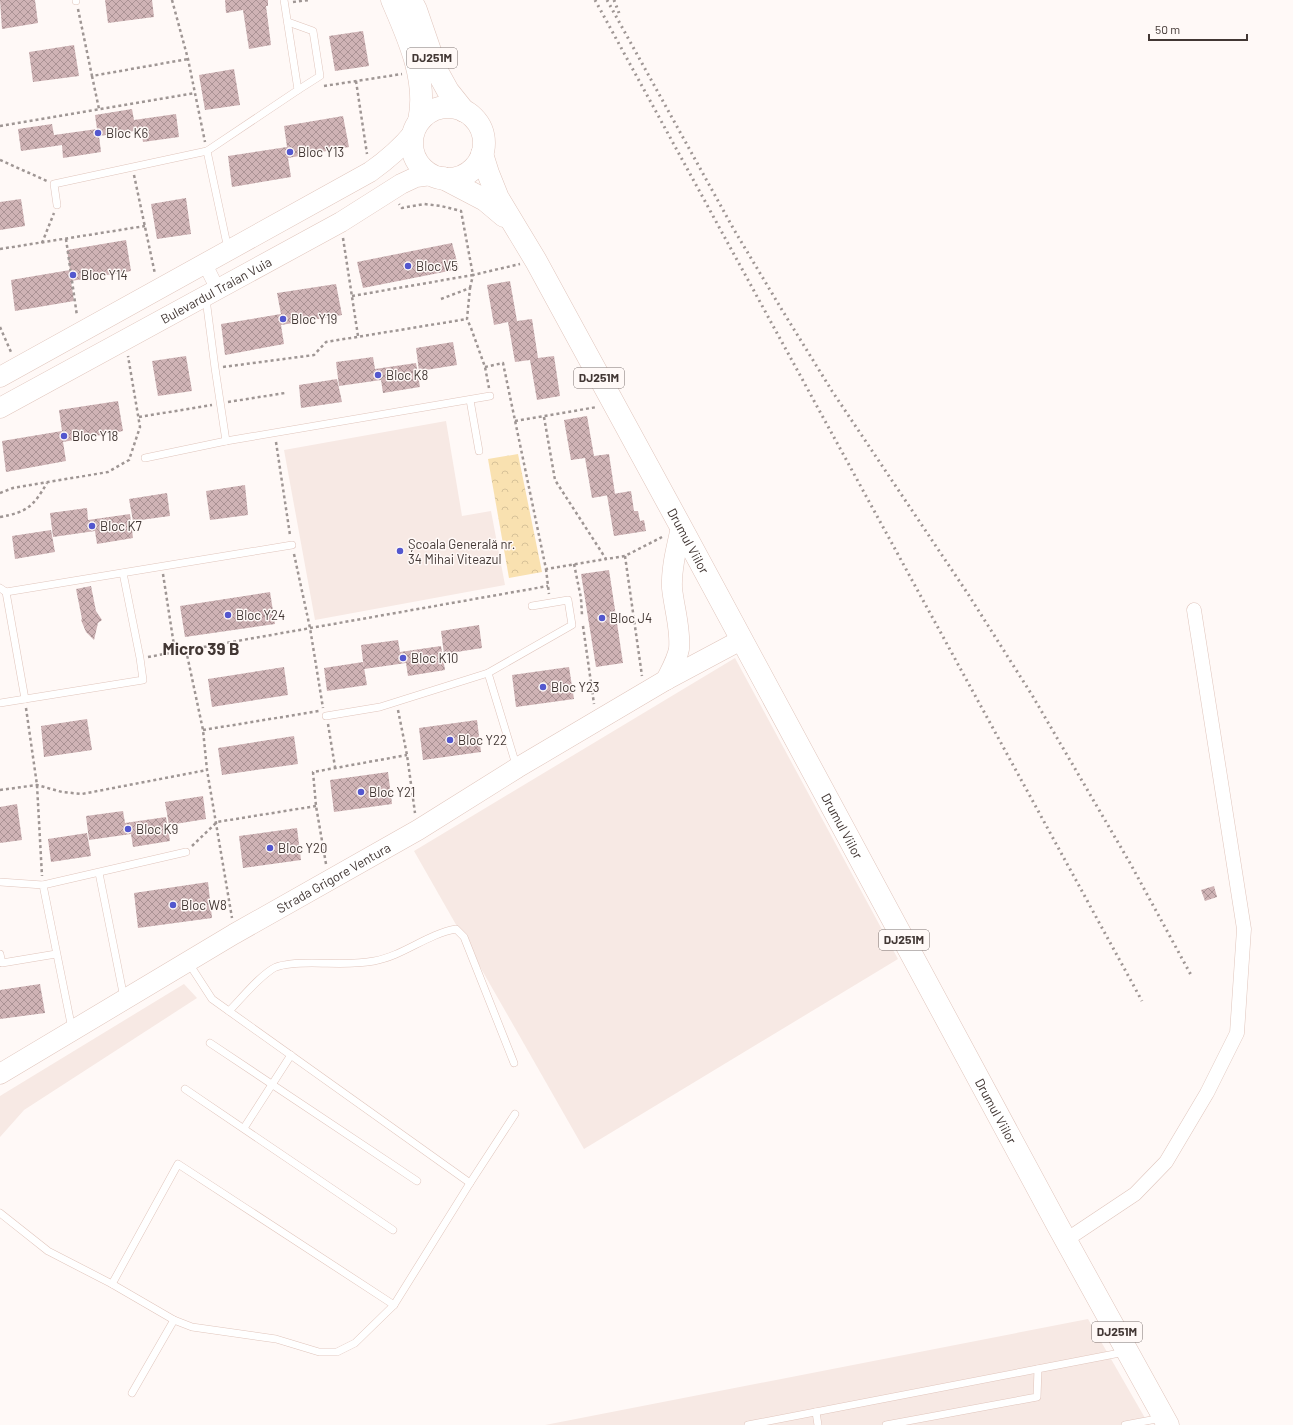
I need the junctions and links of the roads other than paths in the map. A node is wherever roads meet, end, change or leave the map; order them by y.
1 (392, 0) edge
2 (411, 0) edge
3 (284, 2) edge
4 (288, 22) junction
5 (298, 90) junction
6 (464, 111) junction
7 (416, 127) junction
8 (207, 151) junction
9 (482, 154) junction
10 (437, 177) junction
11 (57, 206) road end
12 (516, 228) junction
13 (228, 251) junction
14 (205, 264) junction
15 (212, 293) junction
16 (0, 377) edge
17 (490, 396) road end
18 (470, 400) junction
19 (0, 408) edge
20 (226, 441) junction
21 (479, 451) dead end
22 (145, 458) dead end
23 (681, 527) junction
24 (292, 545) road end
25 (123, 573) junction
26 (3, 590) edge
27 (532, 606) dead end
28 (1194, 610) dead end
29 (741, 640) junction
30 (488, 673) junction
31 (666, 680) junction
32 (25, 699) junction
33 (0, 703) edge
34 (326, 716) road end
35 (517, 768) junction
36 (186, 852) road end
37 (99, 873) junction
38 (0, 882) edge
39 (43, 885) junction
40 (0, 954) edge
41 (56, 954) junction
42 (188, 962) junction
43 (124, 1000) junction
44 (229, 1011) junction
45 (72, 1031) junction
46 (210, 1043) dead end
47 (291, 1055) junction
48 (514, 1064) dead end
49 (0, 1074) edge
50 (272, 1084) junction
51 (185, 1089) dead end
52 (515, 1114) dead end
53 (244, 1128) junction
54 (417, 1181) dead end
55 (470, 1183) junction
56 (0, 1214) edge
57 (393, 1230) dead end
58 (1066, 1240) junction
59 (112, 1284) junction
60 (394, 1305) junction
61 (174, 1320) junction
62 (1128, 1352) junction
63 (1038, 1369) junction
64 (132, 1392) dead end
65 (816, 1412) junction
66 (1166, 1421) edge
67 (748, 1425) edge
68 (818, 1425) edge
69 (886, 1425) edge
70 (1125, 1425) edge

1 - 7 highway, DJ251M
2 - 6 highway, DJ251M
3 - 4 lane
4 - 5 lane
4 - 5 lane
5 - 8 lane
6 - 7 highway
6 - 9 highway, DJ251M
7 - 10 highway, DJ251M
7 - 13 street
8 - 11 lane
8 - 13 lane
9 - 10 highway
9 - 12 highway, Drumul Viilor / DJ251M
10 - 12 highway, Drumul Viilor / DJ251M
10 - 15 street, Bulevardul Traian Vuia
12 - 23 highway, Drumul Viilor / DJ251M
13 - 14 street
14 - 15 street
14 - 16 street
15 - 19 street, Bulevardul Traian Vuia
15 - 20 lane
17 - 18 lane
18 - 20 lane
18 - 21 lane
20 - 22 lane
23 - 29 highway, Drumul Viilor / DJ251M
23 - 31 street
24 - 25 lane
25 - 26 lane
25 - 32 lane
26 - 32 lane
27 - 30 lane
28 - 58 street
29 - 31 street, Strada Grigore Ventura
29 - 58 highway, Drumul Viilor / DJ251M
30 - 34 lane
30 - 35 lane
31 - 35 street, Strada Grigore Ventura
32 - 33 lane
35 - 42 street, Strada Grigore Ventura
36 - 37 lane
37 - 39 lane
37 - 43 lane
38 - 39 lane
39 - 41 lane
40 - 41 lane
41 - 45 lane
42 - 43 street, Strada Grigore Ventura
42 - 44 lane
43 - 45 street, Strada Grigore Ventura
44 - 47 lane
44 - 48 lane
45 - 49 street, Strada Grigore Ventura
46 - 50 lane
47 - 50 lane
47 - 55 lane
50 - 53 lane
50 - 54 lane
51 - 53 lane
52 - 55 lane
53 - 57 lane
55 - 60 lane
56 - 59 lane
58 - 62 highway, Drumul Viilor / DJ251M
59 - 60 lane
59 - 61 lane
60 - 61 lane
61 - 64 lane
62 - 63 lane
62 - 66 highway, Drumul Viilor / DJ251M
63 - 65 lane
63 - 69 lane
65 - 67 lane
65 - 68 lane
66 - 70 lane

